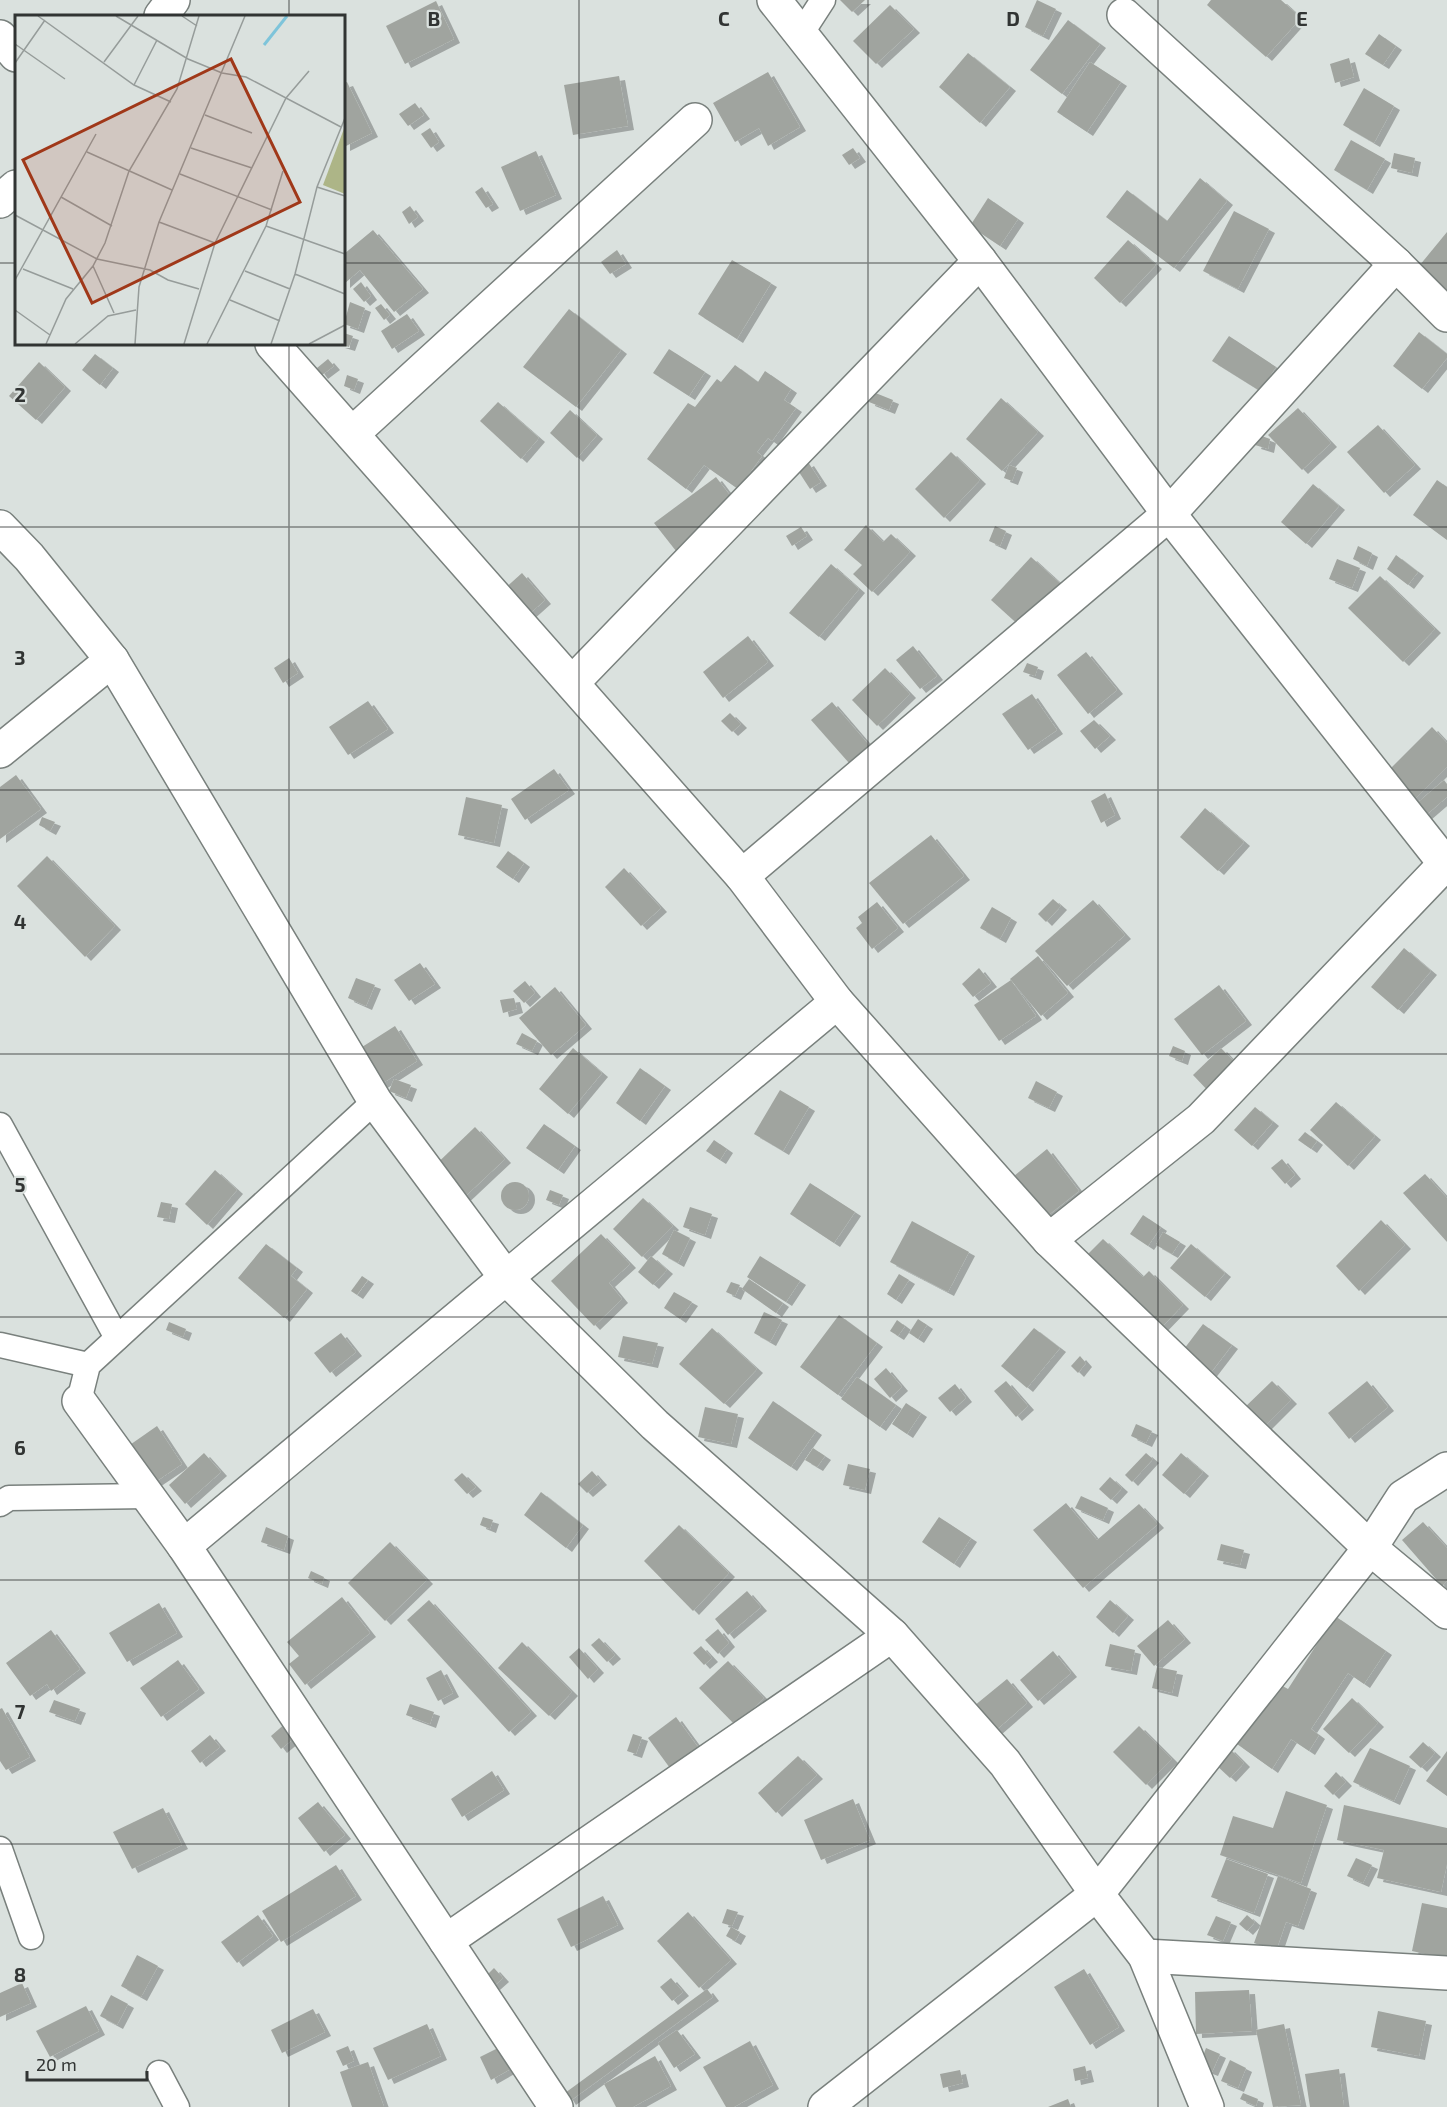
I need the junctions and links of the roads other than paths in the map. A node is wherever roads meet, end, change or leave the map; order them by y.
1 (173, 0) edge
2 (774, 0) edge
3 (823, 0) edge
4 (162, 15) edge
5 (1124, 15) dead end
6 (801, 34) junction
7 (0, 37) edge
8 (15, 54) edge
9 (695, 120) dead end
10 (15, 188) edge
11 (0, 201) edge
12 (980, 261) junction
13 (1396, 264) junction
14 (1447, 315) edge
15 (273, 345) edge
16 (352, 434) junction
17 (1169, 514) junction
18 (0, 527) edge
19 (112, 660) junction
20 (572, 683) junction
21 (0, 751) edge
22 (1446, 865) edge
23 (742, 876) junction
24 (837, 1002) junction
25 (375, 1101) junction
26 (0, 1125) edge
27 (1048, 1240) junction
28 (507, 1279) junction
29 (117, 1338) junction
30 (0, 1345) edge
31 (88, 1365) junction
32 (79, 1401) joint
33 (1447, 1469) edge
34 (147, 1496) junction
35 (0, 1504) edge
36 (184, 1546) junction
37 (1370, 1548) junction
38 (1447, 1612) edge
39 (892, 1635) junction
40 (0, 1849) edge
41 (1097, 1894) junction
42 (31, 1937) dead end
43 (446, 1941) junction
44 (1145, 1956) junction
45 (1447, 1973) edge
46 (159, 2073) dead end
47 (177, 2107) edge
48 (556, 2107) edge
49 (825, 2107) edge
50 (1207, 2107) edge

1 - 4 street
2 - 6 street
3 - 6 lane
5 - 13 street
6 - 12 street
7 - 8 street
9 - 16 street
10 - 11 street
12 - 17 street
12 - 20 street
13 - 14 street
13 - 17 street
15 - 16 street
16 - 20 street
17 - 22 street
17 - 23 street
18 - 19 street
19 - 21 street
19 - 25 street
20 - 23 street
22 - 27 street
23 - 24 street
24 - 27 street
24 - 28 street
25 - 28 street
25 - 29 lane
26 - 29 lane
27 - 37 street
28 - 36 street
28 - 39 street
29 - 31 lane
30 - 31 lane
31 - 32 lane
32 - 34 street
33 - 37 street
34 - 35 lane
34 - 36 street
36 - 43 street
37 - 38 street
37 - 41 street
39 - 41 street
39 - 43 street
40 - 42 lane
41 - 44 street
41 - 49 street
43 - 48 street
44 - 45 street
44 - 50 street
46 - 47 lane

